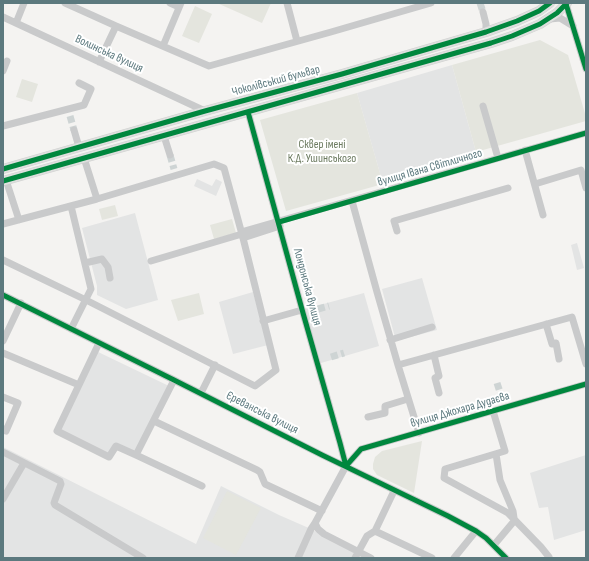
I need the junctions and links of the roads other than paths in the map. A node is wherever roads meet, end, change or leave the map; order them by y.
1 (24, 3) edge
2 (66, 3) edge
3 (170, 3) edge
4 (287, 3) edge
5 (431, 3) edge
6 (550, 3) edge
7 (567, 4) edge
8 (180, 5) edge
9 (483, 12) tunnel mouth
10 (3, 17) edge
11 (547, 20) junction
12 (16, 23) junction
13 (116, 26) junction
14 (573, 26) junction
15 (486, 32) junction
16 (298, 41) junction
17 (578, 41) junction
18 (586, 42) edge
19 (163, 46) junction
20 (7, 61) dead end
21 (99, 62) junction
22 (586, 69) edge
23 (3, 71) edge
24 (79, 83) dead end
25 (483, 106) dead end
26 (205, 111) junction
27 (248, 112) junction
28 (3, 126) edge
29 (74, 130) tunnel mouth
30 (586, 133) edge
31 (164, 136) junction
32 (79, 147) junction
33 (525, 150) junction
34 (170, 155) tunnel mouth
35 (84, 158) junction
36 (498, 158) junction
37 (3, 169) edge
38 (5, 181) edge
39 (534, 184) junction
40 (508, 188) dead end
41 (586, 188) edge
42 (97, 199) junction
43 (352, 201) junction
44 (71, 206) junction
45 (543, 215) dead end
46 (19, 220) junction
47 (3, 224) edge
48 (279, 224) junction
49 (397, 231) dead end
50 (242, 235) junction
51 (3, 260) edge
52 (151, 261) dead end
53 (85, 263) junction
54 (110, 278) dead end
55 (3, 294) edge
56 (86, 300) junction
57 (20, 303) junction
58 (302, 310) junction
59 (263, 321) junction
60 (546, 324) junction
61 (432, 327) dead end
62 (71, 329) junction
63 (390, 340) junction
64 (3, 341) edge
65 (99, 343) junction
66 (584, 351) edge
67 (3, 353) edge
68 (434, 355) junction
69 (559, 359) dead end
70 (586, 364) edge
71 (215, 365) junction
72 (398, 365) junction
73 (174, 380) junction
74 (586, 384) edge
75 (78, 385) junction
76 (201, 393) junction
77 (439, 393) dead end
78 (3, 397) edge
79 (408, 399) junction
80 (493, 411) junction
81 (368, 417) dead end
82 (154, 421) junction
83 (3, 430) edge
84 (419, 433) junction
85 (3, 452) edge
86 (496, 454) junction
87 (136, 455) junction
88 (24, 463) junction
89 (346, 466) junction
90 (202, 486) dead end
91 (394, 491) junction
92 (3, 498) edge
93 (322, 511) junction
94 (515, 520) junction
95 (316, 523) junction
96 (375, 531) junction
97 (476, 531) junction
98 (494, 545) junction
99 (357, 555) edge
100 (550, 557) edge
101 (142, 558) edge
102 (298, 558) edge
103 (371, 558) edge
104 (432, 558) edge
105 (454, 558) edge
106 (506, 558) edge

1 - 12 street
2 - 13 street
3 - 8 street
4 - 16 street
5 - 16 street
6 - 15 main road, Чоколівський бульвар
7 - 11 main road, Чоколівський бульвар
7 - 14 street
8 - 19 street
9 - 15 street
10 - 12 street, Волинська вулиця
11 - 14 street
11 - 27 main road, Чоколівський бульвар
12 - 21 street, Волинська вулиця
13 - 19 street
13 - 21 street
14 - 17 street
15 - 26 main road, Чоколівський бульвар
16 - 19 street
17 - 18 street
17 - 22 street
20 - 23 street
21 - 26 street, Волинська вулиця
24 - 28 street
25 - 36 street
26 - 32 main road, Чоколівський бульвар
27 - 31 main road, Чоколівський бульвар
27 - 48 street, Лондонська вулиця
29 - 32 street
30 - 33 street, вулиця Івана Світличного
31 - 34 street
31 - 35 main road, Чоколівський бульвар
32 - 37 main road, Чоколівський бульвар
33 - 36 street, вулиця Івана Світличного
33 - 39 street
35 - 38 main road, Чоколівський бульвар
35 - 42 street
36 - 43 street, вулиця Івана Світличного
38 - 46 street
39 - 41 street
39 - 45 street
40 - 49 street
42 - 44 street
42 - 50 street
43 - 48 street, вулиця Івана Світличного
43 - 63 street
44 - 46 street
44 - 53 street
46 - 47 street
48 - 50 street, вулиця Івана Світличного
48 - 58 street, Лондонська вулиця
50 - 52 street, вулиця Івана Світличного
50 - 59 street
51 - 56 street
53 - 54 street
53 - 56 street
55 - 57 street, Єреванська вулиця
56 - 62 street
56 - 71 street
57 - 62 street, Єреванська вулиця
57 - 64 street
58 - 59 street
58 - 89 street, Лондонська вулиця
59 - 71 street
60 - 66 street
60 - 68 street
60 - 69 street
61 - 63 street
62 - 65 street, Єреванська вулиця
63 - 72 street
65 - 73 street, Єреванська вулиця
65 - 75 street
66 - 70 street
67 - 75 street
68 - 72 street
68 - 77 street
71 - 76 street
72 - 79 street
73 - 76 street, Єреванська вулиця
73 - 82 street
74 - 80 street, вулиця Джохара Дудаєва
75 - 87 street
76 - 89 street, Єреванська вулиця
78 - 83 street
79 - 81 street
79 - 84 street
80 - 84 street, вулиця Джохара Дудаєва
80 - 86 street
82 - 87 street
82 - 93 street
84 - 89 street, вулиця Джохара Дудаєва
85 - 88 street
86 - 94 street
86 - 94 street
87 - 90 street
88 - 92 street
88 - 101 street
89 - 91 street, Єреванська вулиця
89 - 93 street, вулиця Джохара Дудаєва
91 - 96 street
91 - 97 street, Єреванська вулиця
93 - 95 street, вулиця Джохара Дудаєва
94 - 98 street
94 - 100 street
95 - 99 street
95 - 102 street, вулиця Джохара Дудаєва
96 - 99 street
96 - 104 street
97 - 98 street, Єреванська вулиця
97 - 105 street
98 - 106 street, Єреванська вулиця
99 - 103 street

